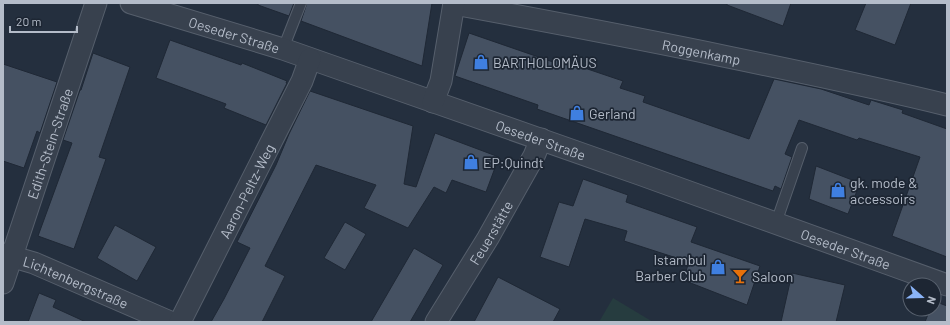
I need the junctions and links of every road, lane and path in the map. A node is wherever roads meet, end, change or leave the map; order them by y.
1 (96, 3) edge
2 (131, 3) edge
3 (301, 3) edge
4 (454, 4) edge
5 (283, 49) junction
6 (310, 59) junction
7 (433, 102) junction
8 (947, 105) edge
9 (541, 139) junction
10 (802, 148) dead end
11 (776, 223) junction
12 (8, 256) edge
13 (3, 283) edge
14 (947, 285) edge
15 (170, 322) edge
16 (180, 322) edge
17 (436, 322) edge

1 - 12 street, Edith-Stein-Straße
2 - 5 street, Oeseder Straße
3 - 5 lane
4 - 7 street
4 - 8 street, Roggenkamp
5 - 6 street, Oeseder Straße
6 - 7 street, Oeseder Straße
6 - 16 street, Aaron-Peltz-Weg
7 - 9 street, Oeseder Straße
9 - 11 street, Oeseder Straße
9 - 17 street, Feuerstätte
10 - 11 lane
11 - 14 street, Oeseder Straße
12 - 13 street, Edith-Stein-Straße
12 - 15 street, Lichtenbergstraße

